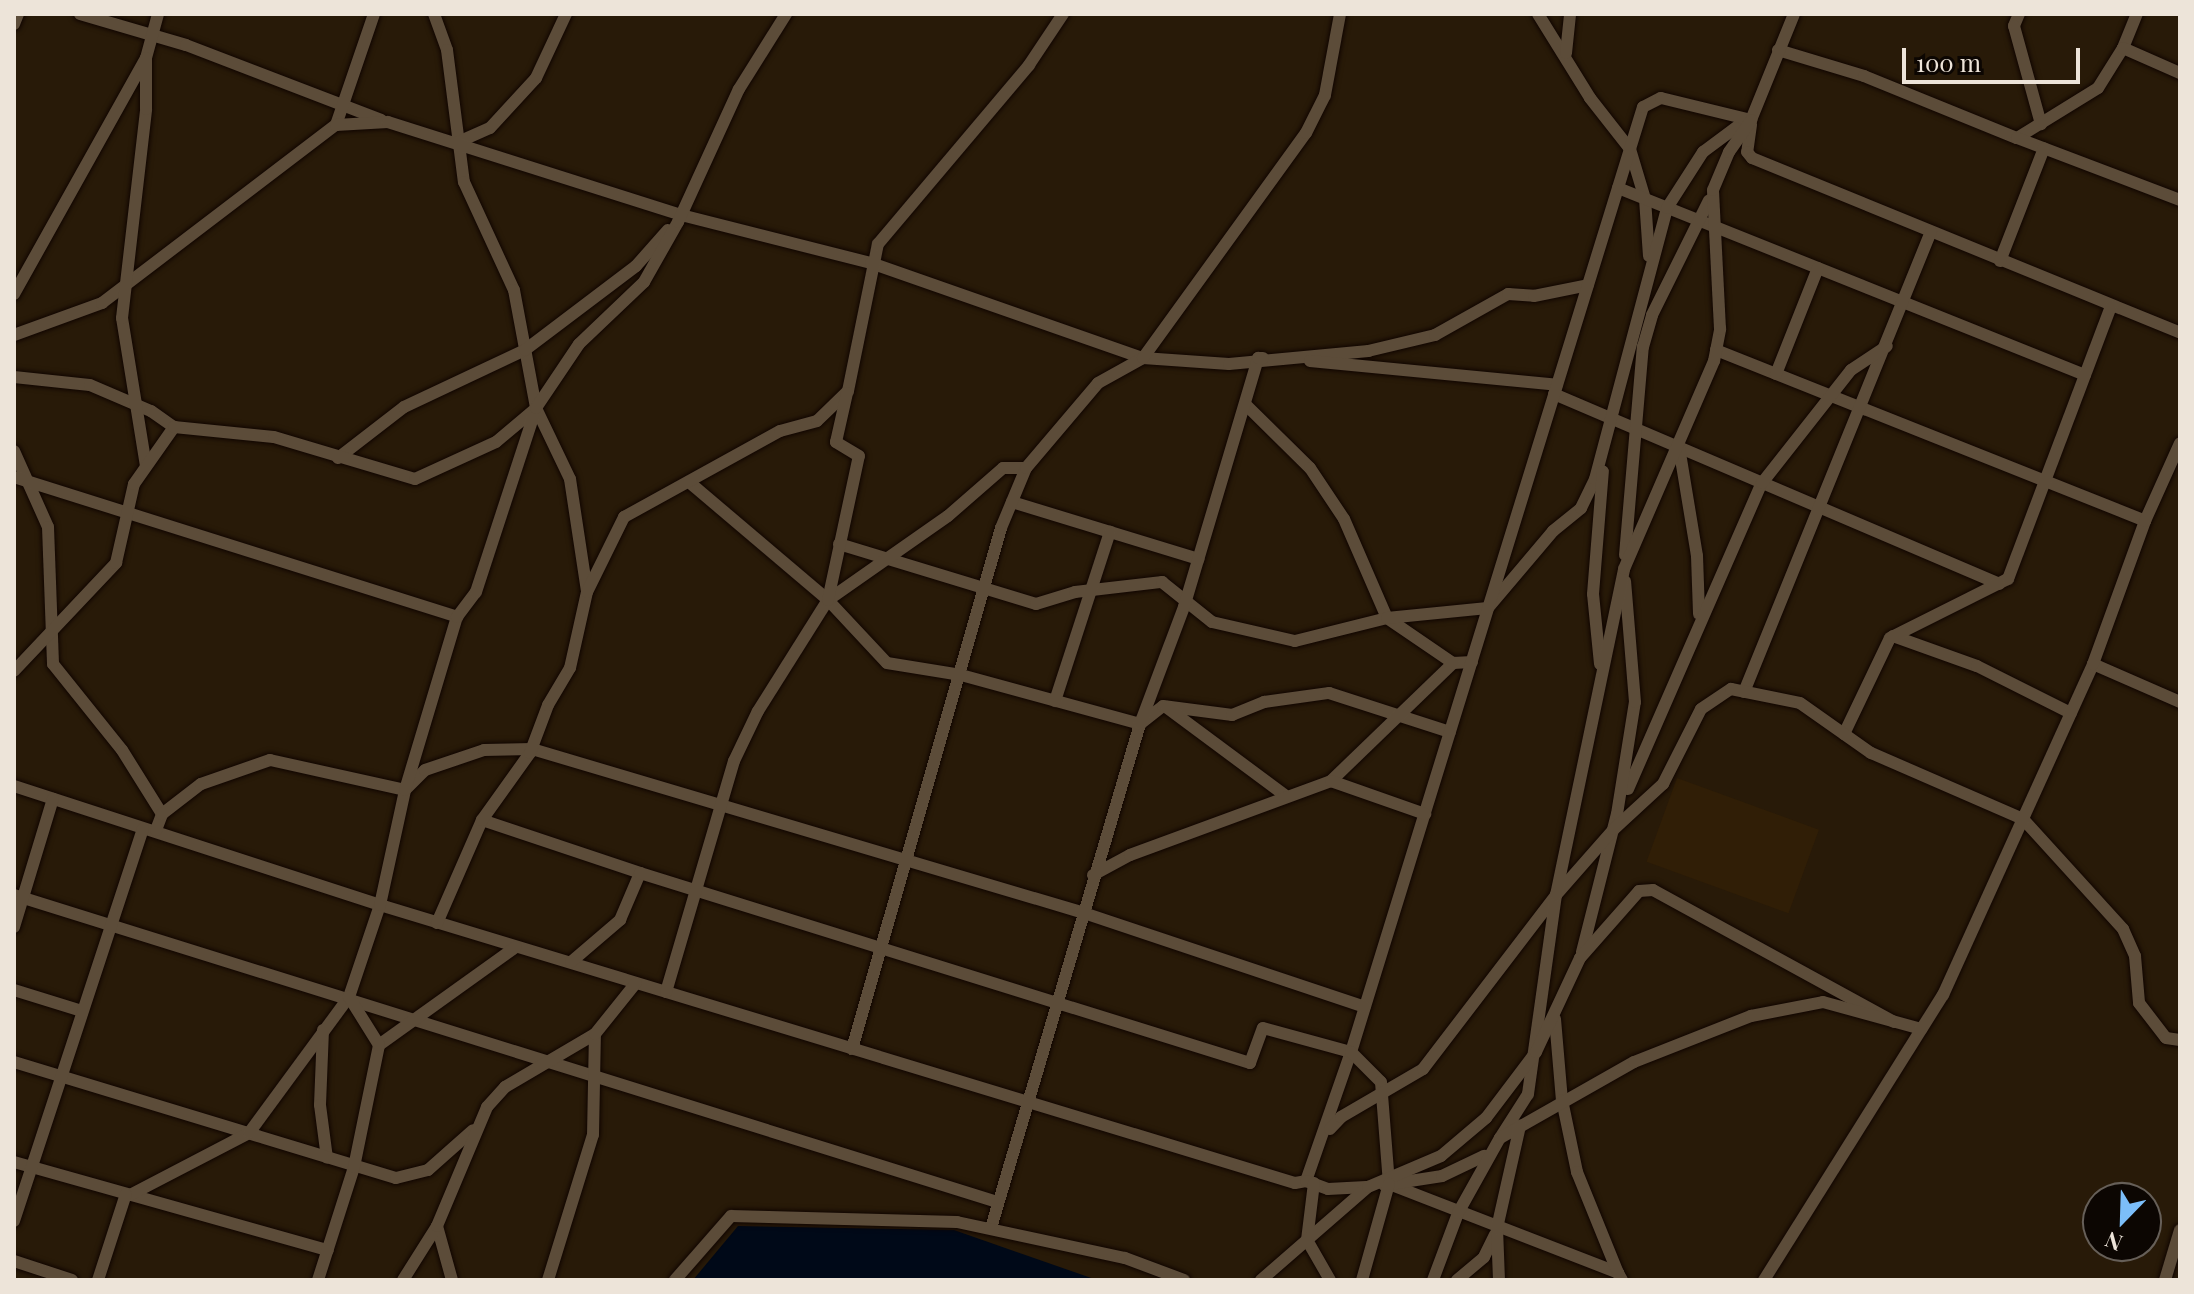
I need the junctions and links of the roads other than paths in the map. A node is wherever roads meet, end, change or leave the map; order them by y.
1 (18, 14) edge
2 (80, 14) edge
3 (158, 14) edge
4 (374, 14) edge
5 (434, 14) edge
6 (566, 14) edge
7 (786, 14) edge
8 (1063, 14) edge
9 (1340, 14) edge
10 (1538, 14) edge
11 (1570, 14) edge
12 (1794, 14) edge
13 (2137, 14) edge
14 (2014, 16) edge
15 (14, 24) edge
16 (152, 35) junction
17 (2123, 48) junction
18 (1778, 50) junction
19 (1566, 56) junction
20 (146, 58) junction
21 (2180, 73) edge
22 (343, 105) junction
23 (1749, 120) junction
24 (388, 122) junction
25 (2041, 124) junction
26 (336, 125) junction
27 (2017, 138) junction
28 (456, 143) junction
29 (2044, 148) junction
30 (1630, 149) junction
31 (1618, 188) junction
32 (1645, 199) junction
33 (2180, 200) edge
34 (1667, 208) junction
35 (681, 215) junction
36 (1706, 223) junction
37 (1931, 232) junction
38 (2000, 261) junction
39 (871, 263) junction
40 (1649, 265) junction
41 (1818, 268) junction
42 (127, 283) junction
43 (1588, 285) junction
44 (14, 294) edge
45 (1904, 302) junction
46 (2111, 306) junction
47 (1652, 315) junction
48 (2180, 333) edge
49 (20, 335) edge
50 (14, 344) edge
51 (1887, 346) junction
52 (525, 350) junction
53 (1716, 350) junction
54 (1143, 358) junction
55 (1258, 358) junction
56 (1776, 374) junction
57 (2085, 375) junction
58 (14, 377) edge
59 (1556, 389) junction
60 (848, 391) junction
61 (1831, 396) junction
62 (1245, 404) junction
63 (140, 406) junction
64 (536, 408) junction
65 (1863, 408) junction
66 (1611, 418) junction
67 (174, 427) junction
68 (1636, 429) junction
69 (1606, 432) junction
70 (2180, 443) edge
71 (1679, 447) junction
72 (14, 451) edge
73 (338, 458) junction
74 (146, 466) junction
75 (1026, 468) junction
76 (14, 477) edge
77 (27, 481) junction
78 (2045, 481) junction
79 (689, 482) junction
80 (1762, 483) junction
81 (1012, 502) junction
82 (1821, 508) junction
83 (125, 511) junction
84 (2145, 521) junction
85 (1110, 532) junction
86 (839, 544) junction
87 (888, 559) junction
88 (1198, 559) junction
89 (1624, 569) junction
90 (1999, 584) junction
91 (985, 588) junction
92 (1091, 590) junction
93 (587, 592) junction
94 (828, 600) junction
95 (1186, 601) junction
96 (1488, 608) junction
97 (1699, 616) junction
98 (457, 617) junction
99 (1387, 618) junction
100 (50, 632) junction
101 (1893, 636) junction
102 (1472, 662) junction
103 (1453, 663) junction
104 (2093, 664) junction
105 (14, 671) edge
106 (961, 675) junction
107 (1601, 675) junction
108 (1744, 692) junction
109 (1055, 701) junction
110 (2180, 702) edge
111 (1163, 706) junction
112 (2071, 713) junction
113 (1398, 715) junction
114 (1140, 724) junction
115 (1450, 732) junction
116 (1844, 734) junction
117 (532, 749) junction
118 (1331, 781) junction
119 (14, 786) edge
120 (405, 790) junction
121 (1286, 796) junction
122 (53, 799) junction
123 (720, 808) junction
124 (162, 814) junction
125 (1425, 814) junction
126 (1617, 814) junction
127 (2023, 819) junction
128 (482, 820) junction
129 (1614, 829) junction
130 (149, 830) junction
131 (910, 859) junction
132 (640, 873) junction
133 (1093, 875) junction
134 (696, 889) junction
135 (1556, 895) junction
136 (18, 896) edge
137 (380, 905) junction
138 (1081, 912) junction
139 (437, 923) junction
140 (111, 925) junction
141 (14, 927) edge
142 (516, 947) junction
143 (884, 947) junction
144 (1580, 958) junction
145 (571, 962) junction
146 (636, 983) junction
147 (14, 990) edge
148 (666, 992) junction
149 (349, 997) junction
150 (1056, 1002) junction
151 (1365, 1007) junction
152 (82, 1011) junction
153 (1555, 1012) junction
154 (416, 1018) junction
155 (1894, 1022) junction
156 (323, 1028) junction
157 (1921, 1029) junction
158 (595, 1034) junction
159 (2180, 1040) edge
160 (379, 1045) junction
161 (852, 1049) junction
162 (1351, 1052) junction
163 (1536, 1052) junction
164 (547, 1060) junction
165 (14, 1062) edge
166 (594, 1075) junction
167 (61, 1076) junction
168 (1382, 1095) junction
169 (1562, 1100) junction
170 (1027, 1102) junction
171 (1520, 1126) junction
172 (473, 1130) junction
173 (249, 1133) junction
174 (1325, 1134) junction
175 (1500, 1138) junction
176 (1487, 1154) junction
177 (327, 1158) junction
178 (14, 1162) edge
179 (31, 1167) junction
180 (354, 1167) junction
181 (1387, 1181) junction
182 (1310, 1182) junction
183 (1368, 1187) junction
184 (128, 1194) junction
185 (997, 1202) junction
186 (1458, 1213) junction
187 (14, 1221) edge
188 (437, 1226) junction
189 (991, 1228) junction
190 (1497, 1228) junction
191 (2180, 1230) edge
192 (1307, 1240) junction
193 (328, 1250) junction
194 (14, 1261) edge
195 (1620, 1276) edge
196 (72, 1280) edge
197 (98, 1280) edge
198 (318, 1280) edge
199 (403, 1280) edge
200 (452, 1280) edge
201 (548, 1280) edge
202 (675, 1280) edge
203 (1184, 1280) edge
204 (1261, 1280) edge
205 (1330, 1280) edge
206 (1362, 1280) edge
207 (1433, 1280) edge
208 (1457, 1280) edge
209 (1499, 1280) edge
210 (1764, 1280) edge
211 (2165, 1280) edge

1 - 15 street
2 - 16 street
3 - 16 street
4 - 22 street
5 - 28 street
6 - 28 street
7 - 35 street
8 - 39 street
9 - 54 street
10 - 19 street
11 - 19 street
12 - 18 street
13 - 17 street
14 - 25 street
16 - 20 street
16 - 22 street
17 - 21 street
17 - 25 street
18 - 23 street
18 - 27 street
19 - 30 street
20 - 42 street
20 - 44 street
22 - 24 street
22 - 26 street
23 - 30 street
23 - 34 street
23 - 36 street
23 - 37 street
24 - 26 street
24 - 28 street
25 - 27 street
26 - 42 street
27 - 29 street
28 - 35 street
28 - 52 street
29 - 33 street
29 - 38 street
30 - 31 street
30 - 32 street
31 - 32 street
31 - 43 street
32 - 34 street
32 - 40 street
34 - 36 street
34 - 40 street
35 - 39 street
35 - 52 street
35 - 64 street
36 - 41 street
36 - 47 street
36 - 53 street
37 - 38 street
37 - 45 street
38 - 46 street
39 - 54 street
39 - 60 street
40 - 47 street
40 - 66 street
41 - 45 street
41 - 56 street
42 - 49 street
42 - 63 street
43 - 55 street
43 - 59 street
45 - 51 street
45 - 57 street
46 - 48 street
46 - 57 street
47 - 68 street
49 - 50 street
51 - 61 street
51 - 65 street
52 - 64 street
52 - 73 street
53 - 56 street
53 - 71 street
54 - 55 street
54 - 75 street
55 - 59 street
55 - 62 street
56 - 61 street
57 - 78 street
58 - 63 street
59 - 66 street
59 - 96 street
60 - 79 street
60 - 86 street
61 - 65 street
61 - 80 street
62 - 88 street
62 - 99 street
63 - 67 street
63 - 74 street
64 - 73 street
64 - 93 street
64 - 98 street
65 - 78 street
65 - 82 street
66 - 68 street
66 - 69 street
67 - 73 street
67 - 74 street
68 - 71 street
68 - 89 street
69 - 96 street
69 - 107 street
70 - 84 street
71 - 80 street
71 - 89 street
71 - 97 street
72 - 77 street
74 - 83 street
75 - 81 street
75 - 87 street
76 - 77 street
77 - 83 street
77 - 100 street
78 - 84 street
78 - 90 street
79 - 93 street
79 - 94 street
80 - 82 street
80 - 97 street
81 - 85 street
81 - 91 street
82 - 90 street
82 - 108 street
83 - 98 street
83 - 100 street
84 - 104 street
85 - 88 street
85 - 92 street
86 - 87 street
86 - 94 street
87 - 91 street
87 - 94 street
88 - 95 street
89 - 107 street
89 - 126 street
90 - 101 street
91 - 92 street
91 - 106 street
92 - 95 street
92 - 109 street
93 - 117 street
94 - 106 street
94 - 123 street
95 - 99 street
95 - 114 street
96 - 99 street
96 - 102 street
97 - 126 street
98 - 120 street
99 - 103 street
100 - 105 street
100 - 124 street
101 - 112 street
101 - 116 street
102 - 103 street
102 - 115 street
103 - 113 street
104 - 110 street
104 - 112 street
106 - 109 street
106 - 131 street
107 - 135 street
108 - 116 street
108 - 129 street
109 - 114 street
111 - 113 street
111 - 114 street
111 - 121 street
112 - 127 street
113 - 115 street
113 - 118 street
114 - 133 street
115 - 125 street
116 - 127 street
117 - 120 street
117 - 123 street
117 - 128 street
118 - 121 street
118 - 125 street
119 - 122 street
120 - 124 street
120 - 137 street
121 - 133 street
122 - 130 street
122 - 136 street
123 - 131 street
123 - 134 street
124 - 130 street
125 - 151 street
126 - 129 street
127 - 157 street
127 - 159 street
128 - 132 street
128 - 139 street
129 - 135 street
129 - 144 street
130 - 137 street
130 - 140 street
131 - 138 street
131 - 143 street
132 - 134 street
132 - 145 street
133 - 138 street
134 - 143 street
134 - 148 street
135 - 163 street
135 - 168 street
136 - 140 street
136 - 141 street
137 - 139 street
137 - 149 street
138 - 150 street
138 - 151 street
139 - 142 street
140 - 149 street
140 - 152 street
142 - 145 street
142 - 154 street
143 - 150 street
143 - 161 street
144 - 153 street
144 - 155 street
145 - 146 street
146 - 148 street
146 - 158 street
147 - 152 street
148 - 161 street
149 - 154 street
149 - 156 street
149 - 160 street
150 - 162 street
150 - 170 street
151 - 162 street
152 - 167 street
153 - 163 street
153 - 169 street
154 - 160 street
154 - 164 street
155 - 157 street
155 - 169 street
156 - 173 street
156 - 177 street
157 - 210 street
158 - 164 street
158 - 166 street
160 - 180 street
161 - 170 street
162 - 168 street
162 - 174 street
163 - 175 street
163 - 181 street
164 - 166 street
164 - 172 street
165 - 167 street
166 - 185 street
166 - 201 street
167 - 173 street
167 - 179 street
168 - 174 street
168 - 181 street
169 - 171 street
169 - 195 street
170 - 182 street
170 - 185 street
171 - 175 street
171 - 190 street
172 - 180 street
172 - 188 street
173 - 177 street
173 - 184 street
174 - 182 street
175 - 176 street
176 - 181 street
176 - 186 street
177 - 180 street
178 - 179 street
179 - 184 street
179 - 187 street
180 - 193 street
181 - 183 street
181 - 186 street
181 - 206 street
182 - 183 street
182 - 192 street
183 - 192 street
184 - 193 street
184 - 197 street
185 - 189 street
186 - 190 street
186 - 207 street
188 - 199 street
188 - 200 street
189 - 202 street
189 - 203 street
190 - 195 street
190 - 208 street
190 - 209 street
191 - 211 street
192 - 204 street
192 - 205 street
193 - 198 street
194 - 196 street

